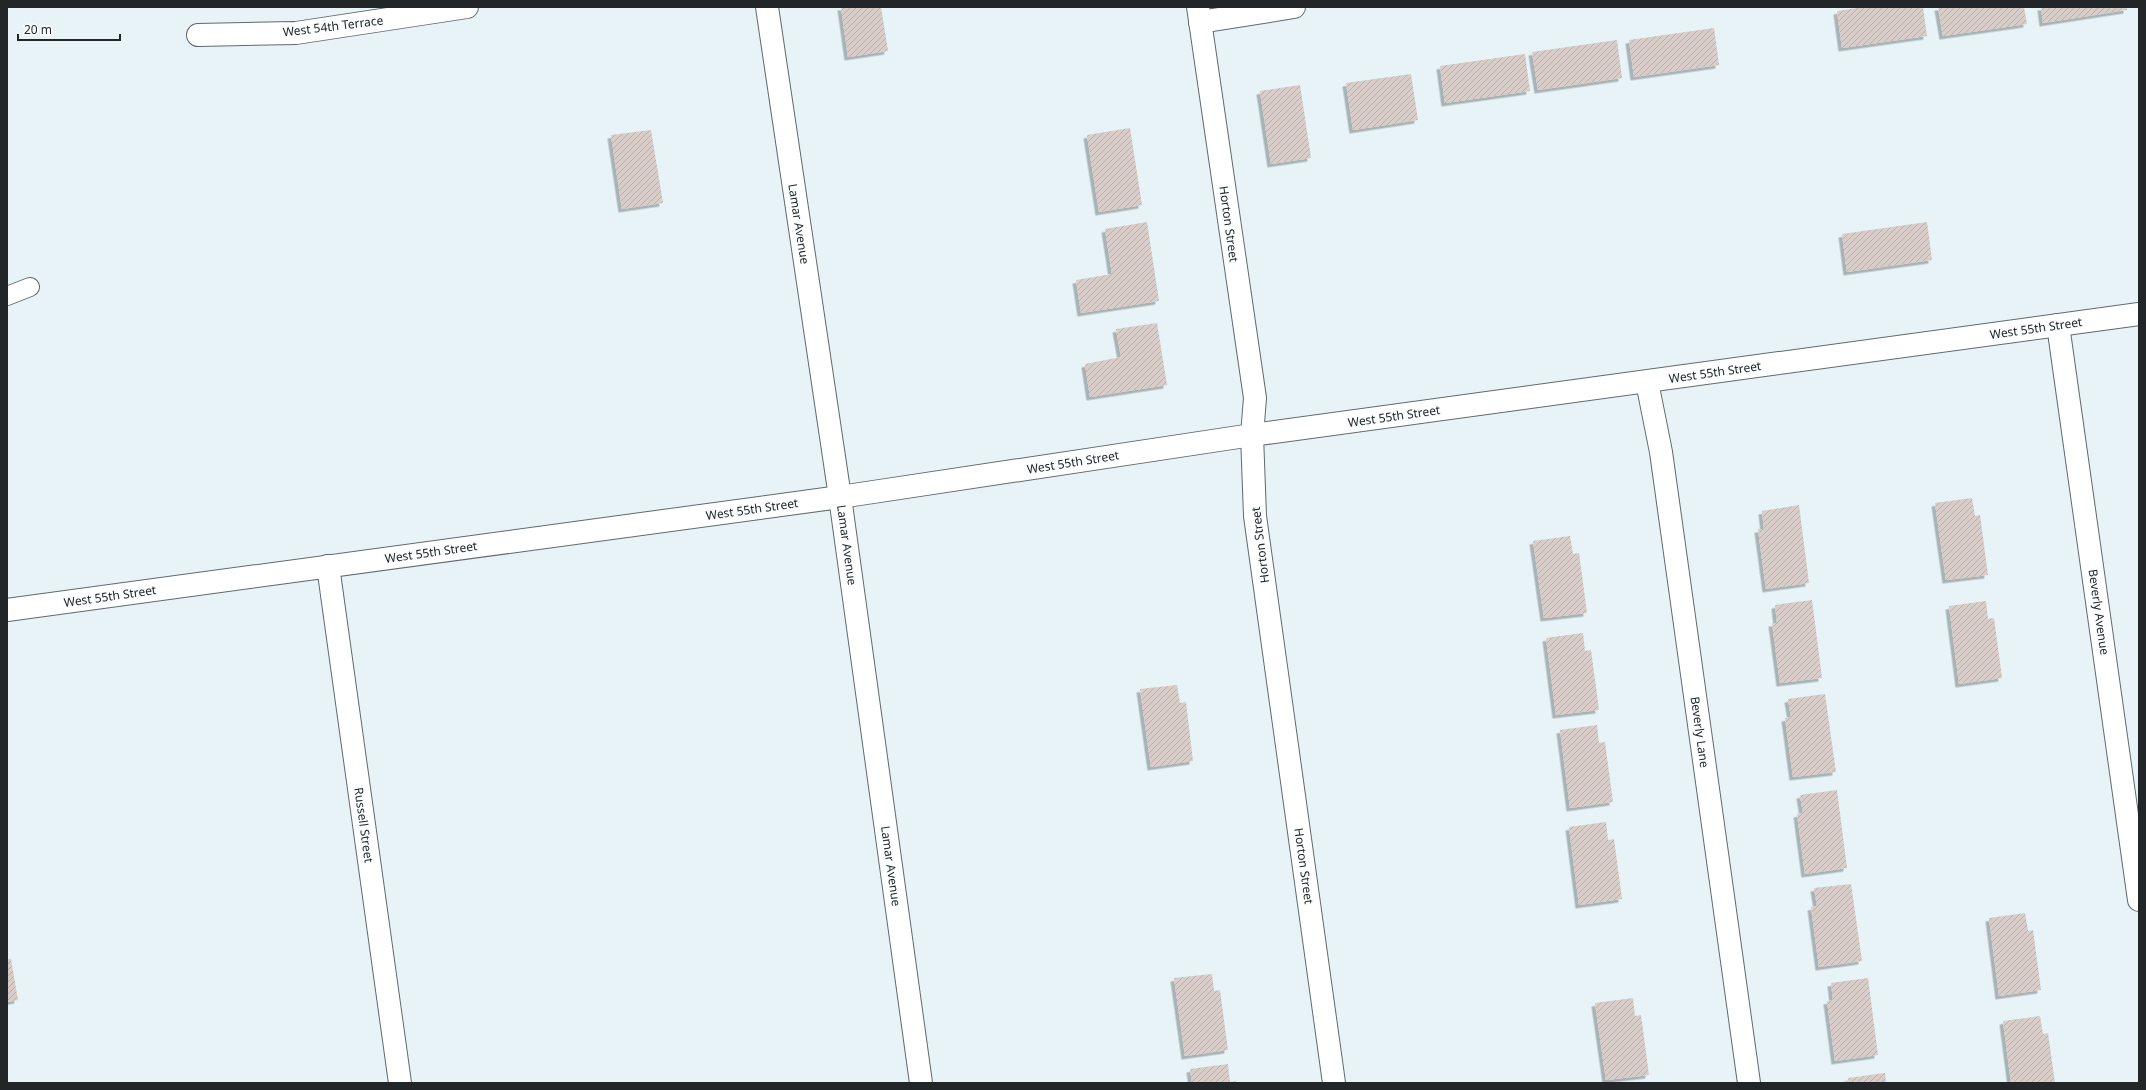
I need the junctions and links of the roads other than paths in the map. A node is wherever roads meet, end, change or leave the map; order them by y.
1 (467, 7) edge
2 (767, 7) edge
3 (1294, 7) edge
4 (1199, 14) edge
5 (198, 34) dead end
6 (30, 287) dead end
7 (7, 296) edge
8 (2139, 314) edge
9 (2058, 325) junction
10 (1647, 382) junction
11 (1252, 435) junction
12 (840, 497) junction
13 (328, 566) junction
14 (7, 610) edge
15 (2139, 900) edge
16 (400, 1083) edge
17 (920, 1083) edge
18 (1334, 1083) edge
19 (1749, 1083) edge

1 - 5 street, West 54th Terrace
2 - 12 street, Lamar Avenue
3 - 4 street
4 - 11 street, Horton Street
6 - 7 lane
8 - 9 street, West 55th Street
9 - 10 street, West 55th Street
9 - 15 street, Beverly Avenue
10 - 11 street, West 55th Street
10 - 19 street, Beverly Lane
11 - 12 street, West 55th Street
11 - 18 street, Horton Street
12 - 13 street, West 55th Street
12 - 17 street, Lamar Avenue
13 - 14 street, West 55th Street
13 - 16 street, Russell Street

